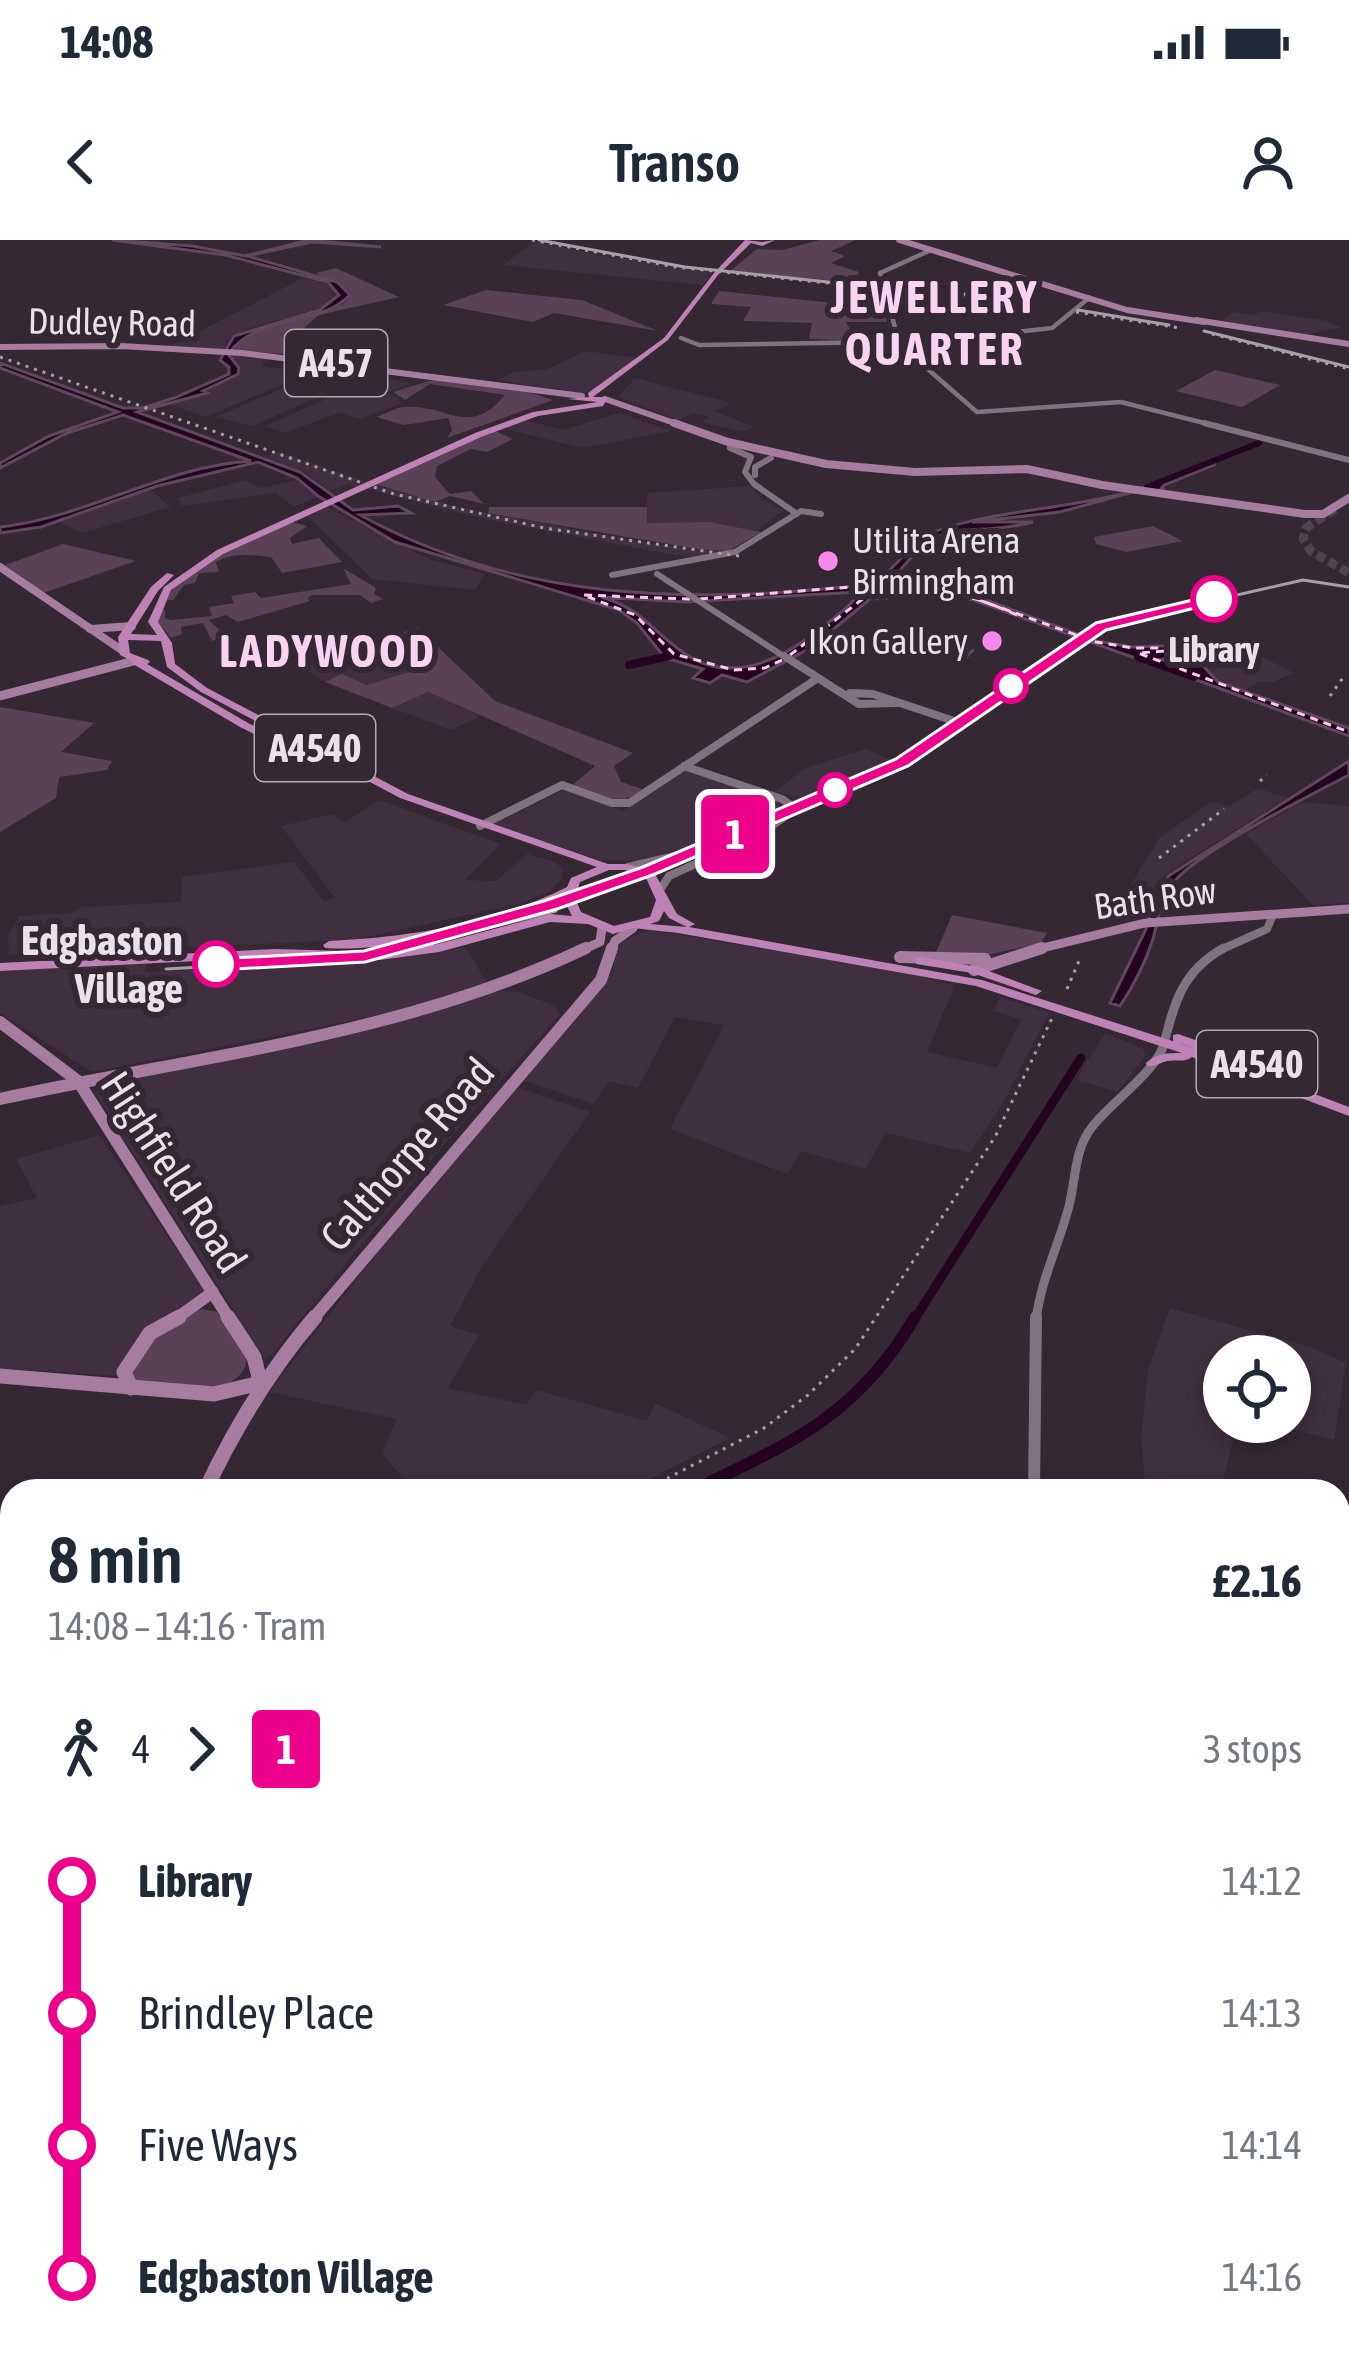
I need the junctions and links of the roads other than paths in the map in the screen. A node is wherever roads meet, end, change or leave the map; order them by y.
1 (748, 241) edge
2 (769, 242) edge
3 (908, 243) edge
4 (930, 250) junction
5 (1089, 298) junction
6 (1143, 313) junction
7 (1204, 322) junction
8 (681, 338) junction
9 (899, 343) junction
10 (1349, 344) edge
11 (0, 347) edge
12 (439, 375) junction
13 (554, 395) junction
14 (588, 400) junction
15 (608, 400) junction
16 (572, 401) junction
17 (545, 408) junction
18 (729, 445) junction
19 (770, 456) junction
20 (1349, 460) edge
21 (749, 466) junction
22 (1020, 472) junction
23 (1034, 472) junction
24 (954, 474) junction
25 (1080, 484) junction
26 (1134, 491) junction
27 (344, 492) junction
28 (1349, 501) edge
29 (1282, 512) junction
30 (808, 514) junction
31 (798, 515) junction
32 (758, 539) junction
33 (221, 548) junction
34 (0, 567) edge
35 (86, 627) junction
36 (131, 632) junction
37 (161, 638) junction
38 (169, 651) junction
39 (129, 657) junction
40 (154, 660) junction
41 (791, 660) dead end
42 (194, 692) junction
43 (0, 696) edge
44 (684, 766) junction
45 (783, 804) junction
46 (800, 806) junction
47 (476, 828) junction
48 (608, 867) junction
49 (628, 867) junction
50 (573, 885) junction
51 (661, 895) junction
52 (1349, 909) edge
53 (1273, 915) junction
54 (584, 921) junction
55 (602, 928) junction
56 (635, 928) junction
57 (1017, 956) junction
58 (900, 957) junction
59 (0, 964) edge
60 (974, 970) junction
61 (1003, 980) junction
62 (1039, 1002) junction
63 (0, 1022) edge
64 (1157, 1046) junction
65 (1241, 1070) junction
66 (79, 1081) junction
67 (0, 1099) edge
68 (1349, 1102) edge
69 (1349, 1112) edge
70 (213, 1292) junction
71 (197, 1307) junction
72 (225, 1314) junction
73 (254, 1357) junction
74 (0, 1376) edge
75 (260, 1383) junction
76 (131, 1388) junction
77 (219, 1393) junction
78 (234, 1429) junction
79 (211, 1479) edge
80 (1034, 1479) edge

1 - 2 highway
1 - 14 highway, A4540
2 - 8 highway
3 - 4 main road
4 - 5 main road
4 - 9 street
5 - 6 main road
5 - 9 street
6 - 7 main road
6 - 7 main road
7 - 10 main road
8 - 9 street
8 - 15 highway
9 - 20 street
11 - 12 main road, Dudley Road / A457
12 - 13 main road, A457
12 - 14 main road, A457
13 - 16 main road, A457
13 - 17 highway
14 - 15 highway, A4540
14 - 16 highway, A4540
14 - 18 main road
14 - 27 highway, A4540
15 - 18 main road
16 - 17 highway, A4540
17 - 27 highway, A4540
18 - 19 main road
18 - 21 street
19 - 21 street
19 - 22 main road
19 - 24 main road
19 - 30 street
21 - 31 street
22 - 23 main road
22 - 24 main road
23 - 25 main road
23 - 26 main road
24 - 25 main road
25 - 26 main road
26 - 29 main road
26 - 29 main road
27 - 33 highway, A4540
28 - 29 main road
28 - 29 main road
30 - 31 street
30 - 32 street
31 - 32 street
32 - 41 street
33 - 36 highway, A4540
33 - 37 highway, A4540
34 - 35 main road
35 - 36 main road
35 - 39 main road
36 - 37 highway
36 - 39 highway
36 - 40 highway, A4540
37 - 38 highway
38 - 40 highway
38 - 42 highway, A4540
39 - 40 highway
39 - 42 highway, A4540
39 - 43 main road
40 - 42 highway, A4540
42 - 47 highway, A4540
44 - 45 street
44 - 46 street
44 - 47 street
45 - 46 street
45 - 49 street
46 - 51 street
47 - 48 highway, A4540
47 - 50 highway, A4540
48 - 49 highway, A4540
48 - 50 highway, A4540
49 - 51 highway, A4540
50 - 54 highway, A4540
50 - 59 highway
51 - 56 highway
51 - 58 highway, A4540
52 - 53 main road, Bath Row
53 - 57 main road, Bath Row
53 - 64 street
54 - 55 highway, A4540
54 - 59 highway
55 - 56 highway, A4540
55 - 66 main road
56 - 62 highway, A4540
56 - 75 main road, Calthorpe Road
57 - 58 main road
57 - 60 main road, Bath Row
57 - 61 main road
58 - 60 highway, A4540
60 - 61 highway, A4540
60 - 62 highway
61 - 64 highway, A4540
62 - 64 highway, A4540
63 - 66 main road, Highfield Road
64 - 65 highway, A4540
64 - 65 highway
64 - 68 highway, A4540
64 - 80 street
65 - 69 highway, A4540
66 - 67 main road
66 - 70 main road, Highfield Road
70 - 71 main road
70 - 72 main road, Highfield Road
71 - 72 main road
71 - 76 main road
72 - 73 main road, Highfield Road
73 - 75 main road, Highfield Road
73 - 77 main road
74 - 76 main road
75 - 77 main road
75 - 78 main road, Calthorpe Road
76 - 77 main road
77 - 78 main road
78 - 79 main road, Calthorpe Road

